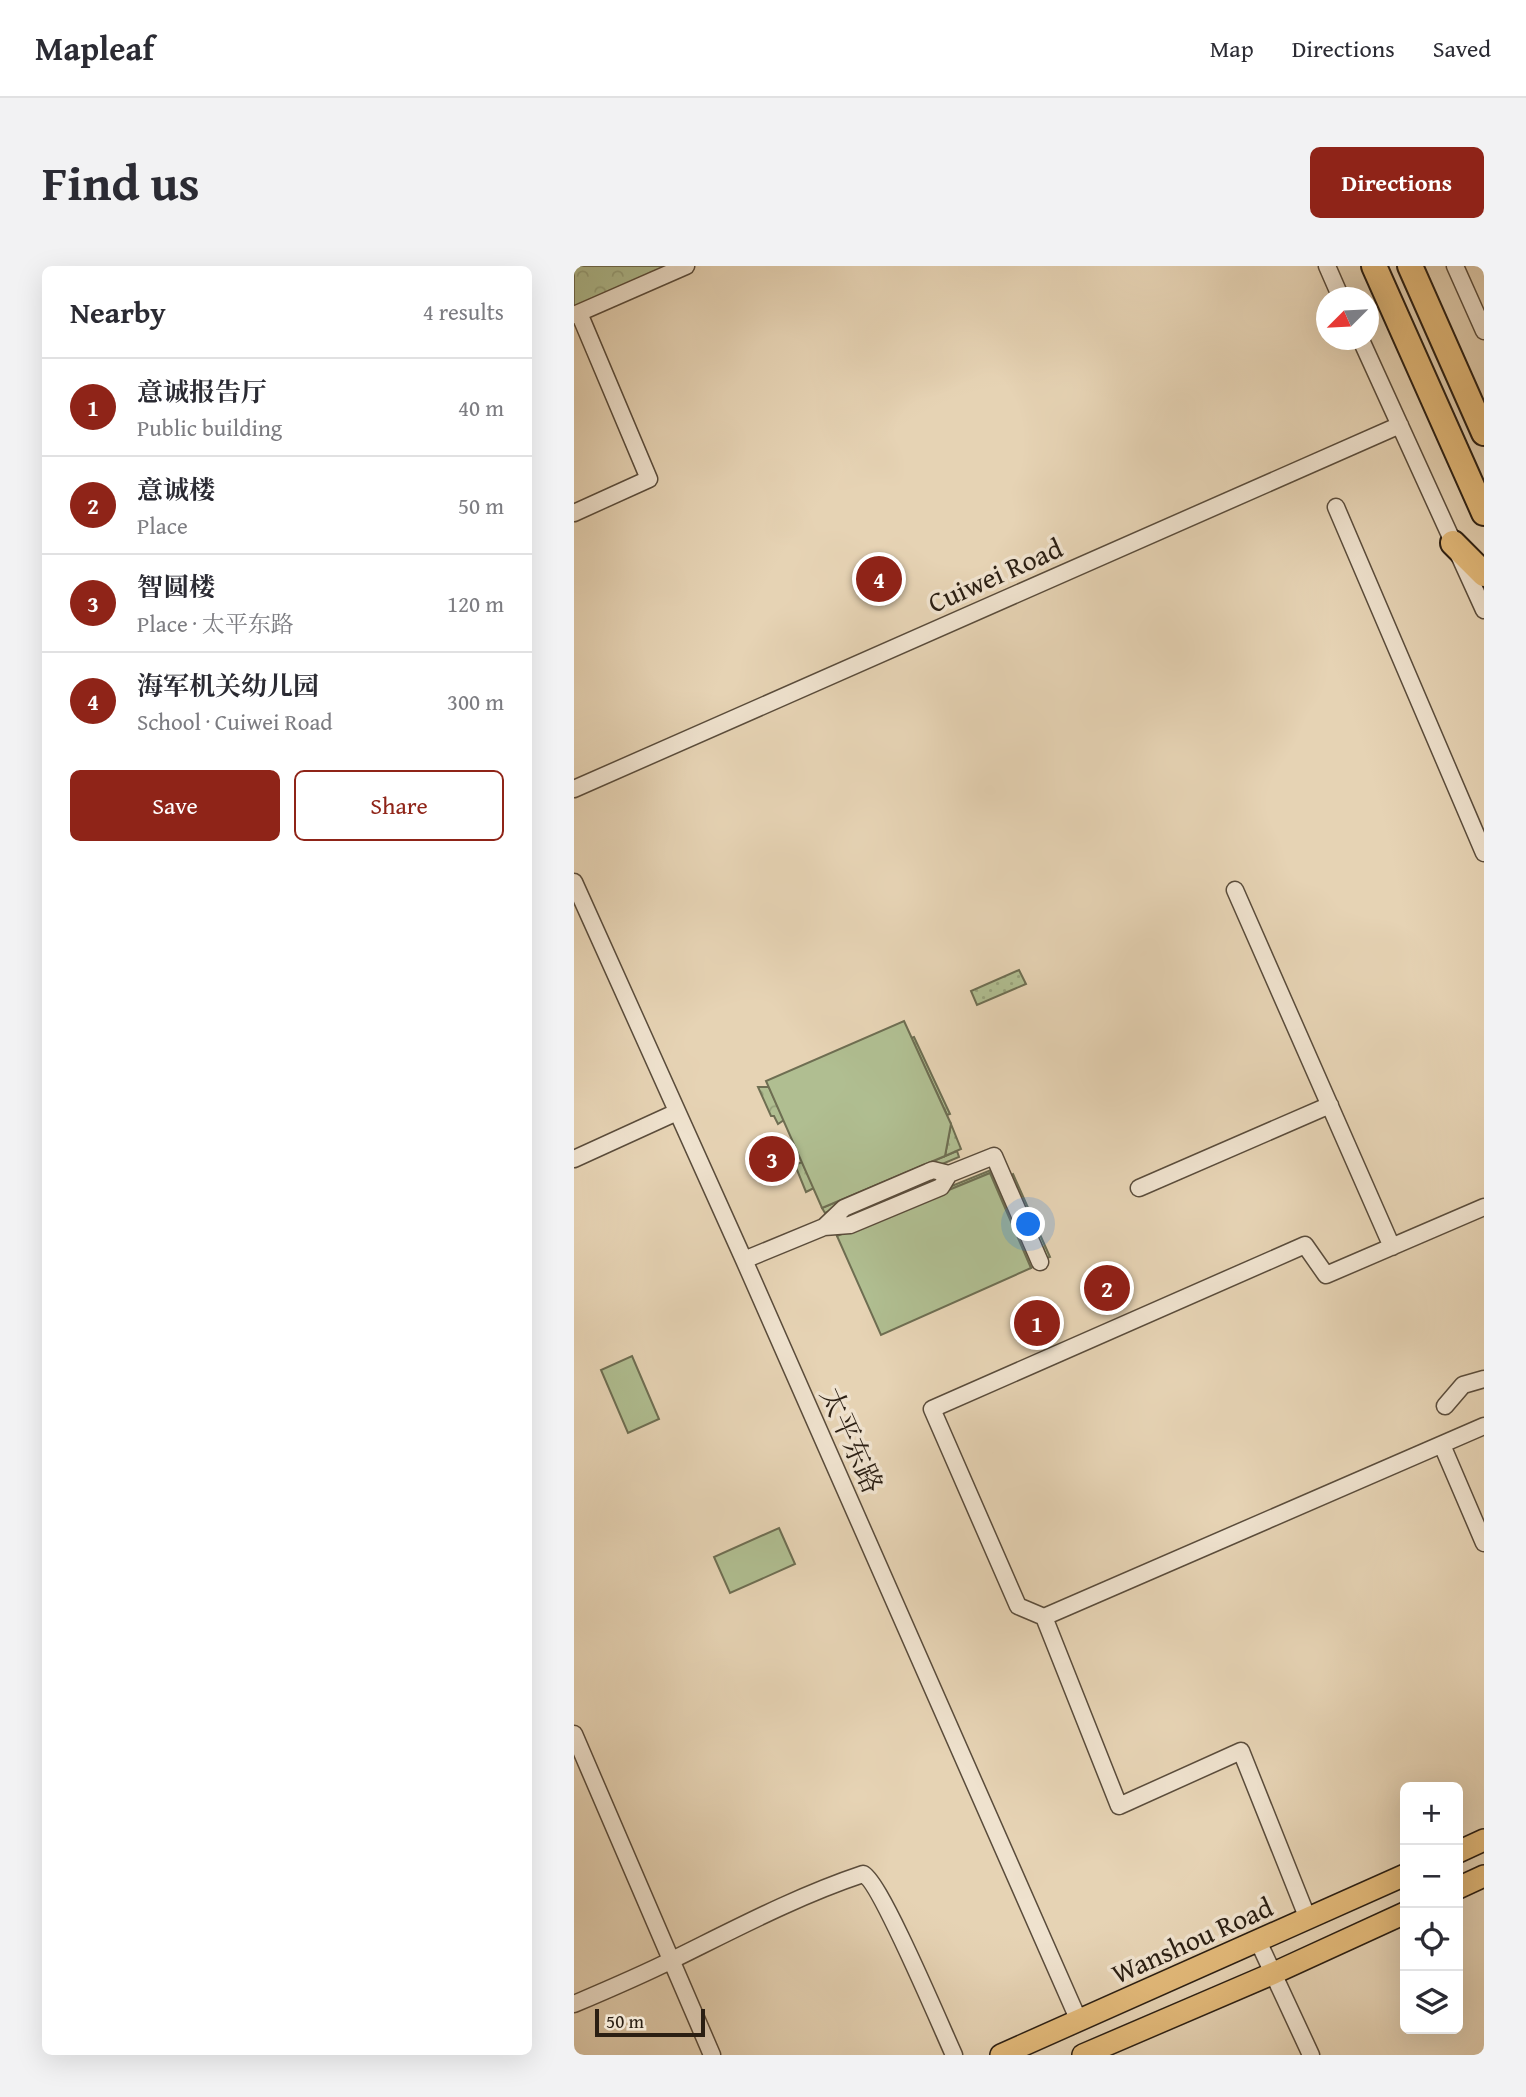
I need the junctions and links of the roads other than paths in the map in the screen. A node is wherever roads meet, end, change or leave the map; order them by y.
1 (686, 266) edge
2 (1327, 266) edge
3 (1374, 266) edge
4 (1455, 266) edge
5 (1416, 272) edge
6 (1337, 287) edge
7 (576, 314) edge
8 (1484, 331) edge
9 (1366, 350) edge
10 (1400, 425) junction
11 (1484, 433) edge
12 (1336, 507) dead end
13 (574, 513) edge
14 (1484, 513) edge
15 (1453, 543) junction
16 (1484, 574) edge
17 (1484, 610) edge
18 (574, 789) edge
19 (1484, 853) edge
20 (574, 882) edge
21 (1235, 890) dead end
22 (1330, 1105) junction
23 (677, 1112) junction
24 (574, 1159) edge
25 (1139, 1188) dead end
26 (1484, 1207) edge
27 (1392, 1247) junction
28 (744, 1260) junction
29 (1040, 1262) dead end
30 (1484, 1379) edge
31 (1446, 1406) dead end
32 (1484, 1426) edge
33 (1442, 1445) junction
34 (1484, 1543) edge
35 (1044, 1617) junction
36 (574, 1734) edge
37 (1484, 1840) edge
38 (1463, 1850) edge
39 (1484, 1876) edge
40 (1400, 1877) edge
41 (1463, 1886) edge
42 (1400, 1915) edge
43 (1308, 1919) junction
44 (1258, 1941) junction
45 (671, 1961) junction
46 (1274, 1973) junction
47 (574, 2004) edge
48 (1079, 2021) junction
49 (712, 2055) edge
50 (954, 2055) edge
51 (1001, 2055) edge
52 (1083, 2055) edge
53 (1311, 2055) edge

1 - 7 street
2 - 6 street
3 - 14 highway
4 - 8 street
5 - 11 highway
7 - 13 street
9 - 10 street
10 - 15 street
10 - 18 street, Cuiwei Road
12 - 19 street
15 - 16 highway
15 - 17 street
20 - 23 street, 太平东路
21 - 22 street
22 - 25 street
22 - 27 street
23 - 24 street
23 - 28 street, 太平东路
26 - 27 street
27 - 35 street
28 - 29 street
28 - 48 street, 太平东路
30 - 31 street
32 - 33 street
33 - 34 street
33 - 35 street
35 - 43 street
36 - 45 street
37 - 38 main road
39 - 41 main road
40 - 43 main road, Wanshou Road
42 - 46 main road
43 - 44 main road, Wanshou Road
44 - 46 street
44 - 48 main road, Wanshou Road
45 - 47 street
45 - 49 street
45 - 50 street
46 - 52 main road
46 - 53 street
48 - 51 main road, Wanshou Road

